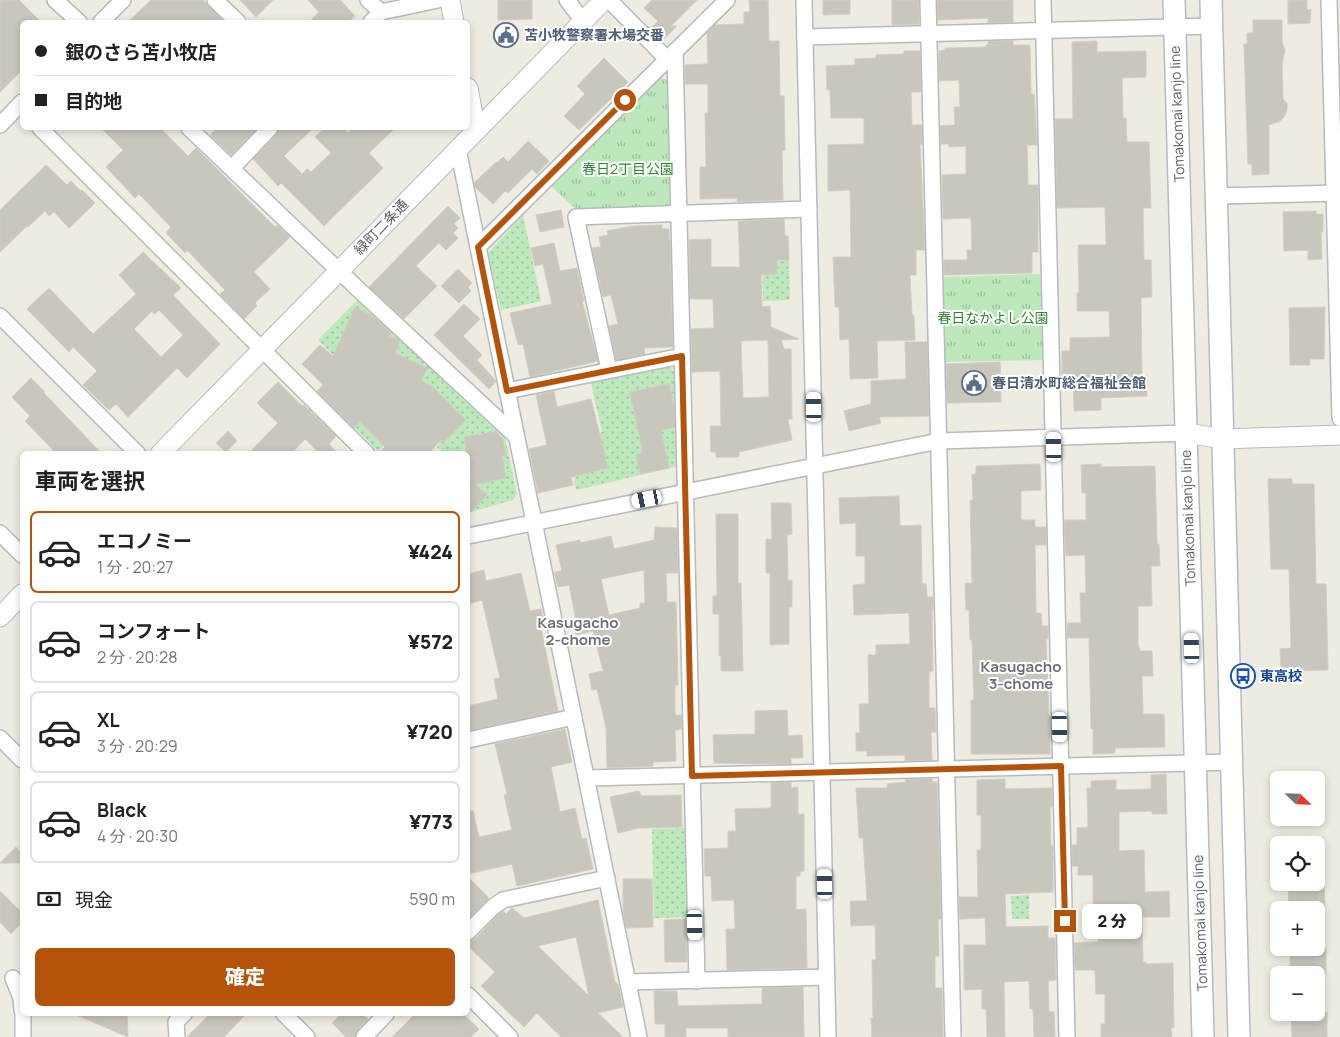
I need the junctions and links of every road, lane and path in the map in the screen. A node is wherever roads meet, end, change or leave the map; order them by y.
1 (55, 0) edge
2 (123, 0) edge
3 (215, 0) edge
4 (368, 0) edge
5 (438, 0) edge
6 (450, 0) edge
7 (567, 0) edge
8 (604, 0) edge
9 (609, 0) edge
10 (727, 0) edge
11 (804, 0) edge
12 (928, 0) edge
13 (1043, 0) edge
14 (1174, 0) edge
15 (1210, 0) edge
16 (1329, 0) edge
17 (376, 17) edge
18 (77, 20) edge
19 (103, 20) edge
20 (236, 20) edge
21 (454, 20) edge
22 (583, 21) junction
23 (1211, 26) junction
24 (1175, 27) junction
25 (1044, 31) junction
26 (929, 34) junction
27 (805, 37) junction
28 (671, 55) junction
29 (470, 99) edge
30 (20, 107) edge
31 (0, 125) edge
32 (42, 130) edge
33 (191, 130) edge
34 (268, 130) edge
35 (476, 131) junction
36 (458, 149) junction
37 (232, 168) junction
38 (1337, 193) edge
39 (1216, 196) junction
40 (809, 209) junction
41 (678, 212) junction
42 (478, 247) junction
43 (339, 270) junction
44 (0, 316) edge
45 (262, 349) junction
46 (682, 356) junction
47 (609, 370) junction
48 (507, 391) junction
49 (1340, 418) edge
50 (1186, 433) junction
51 (1340, 434) edge
52 (516, 436) junction
53 (1053, 437) junction
54 (1224, 439) junction
55 (939, 441) junction
56 (135, 451) edge
57 (163, 451) edge
58 (364, 451) edge
59 (816, 466) junction
60 (685, 492) junction
61 (534, 522) junction
62 (0, 533) edge
63 (470, 536) edge
64 (20, 553) edge
65 (20, 596) edge
66 (0, 617) edge
67 (574, 716) junction
68 (0, 738) edge
69 (470, 740) edge
70 (20, 758) edge
71 (1195, 762) junction
72 (1232, 762) junction
73 (1061, 766) junction
74 (946, 769) junction
75 (822, 772) junction
76 (692, 776) junction
77 (587, 778) junction
78 (607, 878) junction
79 (470, 930) edge
80 (12, 977) edge
81 (827, 977) junction
82 (697, 980) junction
83 (628, 982) junction
84 (20, 998) edge
85 (470, 998) edge
86 (23, 1016) edge
87 (182, 1016) edge
88 (286, 1016) edge
89 (384, 1016) edge
90 (23, 1037) edge
91 (177, 1037) edge
92 (307, 1037) edge
93 (364, 1037) edge
94 (510, 1037) edge
95 (639, 1037) edge
96 (828, 1037) edge
97 (953, 1037) edge
98 (1067, 1037) edge
99 (1203, 1037) edge
100 (1239, 1037) edge

1 - 18 street
2 - 19 street
3 - 20 street
4 - 17 street
5 - 17 street
6 - 21 street
7 - 22 street
8 - 22 street, 緑町二条通
9 - 28 street
10 - 28 street
11 - 27 street
12 - 26 street
13 - 25 street
14 - 24 main road, Tomakomai kanjo line
15 - 23 main road
16 - 38 street
22 - 35 street, 緑町二条通
23 - 24 street
23 - 39 main road
24 - 25 street
24 - 50 main road, Tomakomai kanjo line
25 - 26 street
25 - 53 street
26 - 27 street
26 - 55 street
27 - 40 street
28 - 41 street
28 - 42 street
29 - 35 street
30 - 31 street
32 - 45 street
33 - 37 street
34 - 37 street
35 - 36 street, 緑町二条通
36 - 42 street
36 - 43 street, 緑町二条通
37 - 43 street
38 - 39 street
38 - 49 street
39 - 54 main road
40 - 41 street
40 - 59 street
41 - 46 street
41 - 47 street
42 - 48 street
43 - 45 street, 緑町二条通
43 - 52 street
44 - 56 street
45 - 57 street, 緑町二条通
45 - 58 street
46 - 47 street
46 - 60 street
47 - 48 street
48 - 52 street
50 - 53 street
50 - 54 street
50 - 71 main road, Tomakomai kanjo line
51 - 54 street
52 - 61 street
53 - 55 street
53 - 73 street
54 - 72 main road
55 - 59 street
55 - 74 street
59 - 60 street
59 - 75 street
60 - 61 street
60 - 76 street
61 - 63 street
61 - 67 street
62 - 64 street
65 - 66 street
67 - 69 street
67 - 77 street
68 - 70 street
71 - 72 street
71 - 73 street
71 - 99 main road, Tomakomai kanjo line
72 - 100 main road
73 - 74 street
73 - 98 street
74 - 75 street
74 - 97 street
75 - 76 street
75 - 81 street
76 - 77 street
76 - 82 street
77 - 78 street
78 - 79 street
78 - 83 street
80 - 84 street
81 - 82 street
81 - 96 street
82 - 83 street
83 - 95 street
85 - 94 street
86 - 90 street
87 - 91 street
88 - 92 street
89 - 93 street

